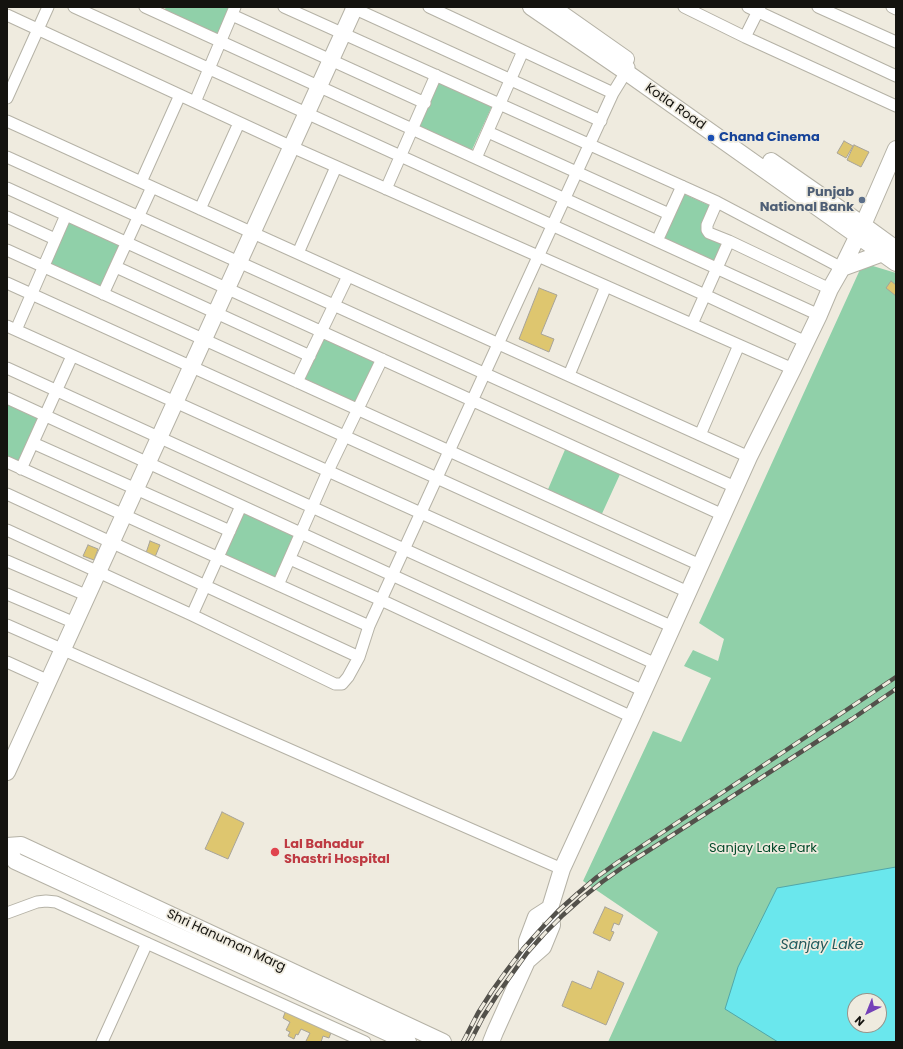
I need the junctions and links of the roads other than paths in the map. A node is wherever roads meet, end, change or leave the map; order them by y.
1 (48, 7) edge
2 (74, 7) edge
3 (145, 7) edge
4 (284, 7) edge
5 (429, 7) edge
6 (531, 7) edge
7 (552, 7) edge
8 (684, 7) edge
9 (818, 7) edge
10 (892, 7) edge
11 (353, 8) edge
12 (755, 8) edge
13 (896, 9) edge
14 (160, 10) edge
15 (832, 10) edge
16 (233, 11) edge
17 (7, 15) edge
18 (38, 29) junction
19 (343, 34) junction
20 (745, 37) junction
21 (221, 42) junction
22 (896, 42) edge
23 (523, 51) junction
24 (331, 60) junction
25 (629, 67) junction
26 (209, 69) junction
27 (436, 76) junction
28 (896, 76) edge
29 (510, 80) junction
30 (319, 86) junction
31 (614, 93) junction
32 (180, 95) junction
33 (7, 98) edge
34 (195, 102) junction
35 (425, 103) junction
36 (500, 104) junction
37 (896, 106) edge
38 (307, 113) junction
39 (7, 120) edge
40 (601, 121) junction
41 (239, 123) junction
42 (413, 129) junction
43 (488, 132) junction
44 (590, 145) junction
45 (292, 147) junction
46 (896, 149) edge
47 (401, 156) junction
48 (7, 157) edge
49 (476, 158) junction
50 (336, 166) junction
51 (577, 172) junction
52 (141, 182) junction
53 (682, 186) junction
54 (152, 187) junction
55 (7, 188) edge
56 (386, 189) junction
57 (565, 199) junction
58 (717, 202) junction
59 (200, 209) junction
60 (669, 214) junction
61 (66, 215) junction
62 (7, 217) edge
63 (139, 217) junction
64 (552, 225) junction
65 (860, 230) junction
66 (252, 233) junction
67 (55, 239) junction
68 (657, 240) junction
69 (728, 242) junction
70 (127, 243) junction
71 (7, 250) edge
72 (889, 251) edge
73 (298, 253) junction
74 (538, 256) junction
75 (239, 262) junction
76 (896, 263) edge
77 (44, 267) junction
78 (116, 267) junction
79 (717, 268) junction
80 (842, 268) junction
81 (348, 276) junction
82 (7, 283) edge
83 (606, 286) junction
84 (227, 288) junction
85 (830, 288) junction
86 (32, 294) junction
87 (103, 294) junction
88 (705, 295) junction
89 (334, 306) junction
90 (216, 313) junction
91 (819, 315) junction
92 (692, 324) junction
93 (11, 328) edge
94 (321, 332) junction
95 (204, 340) junction
96 (806, 342) junction
97 (498, 344) junction
98 (739, 344) junction
99 (72, 356) junction
100 (310, 356) junction
101 (382, 359) junction
102 (192, 367) junction
103 (7, 368) edge
104 (793, 369) junction
105 (484, 374) junction
106 (569, 375) junction
107 (297, 382) junction
108 (56, 391) junction
109 (7, 398) edge
110 (472, 400) junction
111 (176, 403) junction
112 (358, 409) junction
113 (45, 416) junction
114 (700, 435) junction
115 (345, 436) junction
116 (160, 438) junction
117 (33, 442) junction
118 (449, 451) junction
119 (749, 457) junction
120 (7, 462) edge
121 (148, 463) junction
122 (21, 468) junction
123 (328, 471) junction
124 (437, 478) junction
125 (735, 488) junction
126 (136, 489) junction
127 (7, 494) edge
128 (242, 506) junction
129 (312, 508) junction
130 (421, 513) junction
131 (124, 515) junction
132 (723, 515) junction
133 (7, 530) edge
134 (230, 531) junction
135 (301, 533) junction
136 (112, 542) junction
137 (404, 549) junction
138 (218, 558) junction
139 (290, 558) junction
140 (7, 561) edge
141 (700, 565) junction
142 (99, 572) junction
143 (392, 575) junction
144 (206, 585) junction
145 (278, 585) junction
146 (688, 592) junction
147 (7, 594) edge
148 (88, 596) junction
149 (381, 600) junction
150 (192, 615) junction
151 (75, 623) junction
152 (7, 625) edge
153 (369, 626) junction
154 (673, 627) junction
155 (63, 650) junction
156 (358, 657) junction
157 (7, 662) edge
158 (656, 664) junction
159 (49, 681) junction
160 (644, 690) junction
161 (632, 717) junction
162 (7, 772) edge
163 (7, 847) edge
164 (562, 869) junction
165 (7, 913) edge
166 (147, 943) junction
167 (102, 1042) edge
168 (365, 1042) edge
169 (408, 1042) edge
170 (444, 1042) edge
171 (492, 1042) edge

1 - 18 street
2 - 26 street
3 - 14 street
4 - 19 street
5 - 23 street
6 - 25 street, Kotla Road
7 - 25 street, Kotla Road
8 - 20 street
9 - 15 street
10 - 13 street
11 - 19 street
11 - 29 street
12 - 20 street
12 - 28 street
14 - 21 street
15 - 22 street
16 - 21 street
16 - 24 street
17 - 18 street
18 - 32 street
18 - 33 street
19 - 24 street
19 - 27 street
20 - 37 street
21 - 26 street
21 - 30 street
23 - 29 street
23 - 31 street
24 - 30 street
24 - 35 street
25 - 31 street
25 - 65 street, Kotla Road
26 - 34 street
26 - 38 street
27 - 35 street
27 - 36 street
29 - 36 street
29 - 40 street
30 - 38 street
30 - 42 street
31 - 40 street
32 - 34 street
32 - 52 street
34 - 41 street
35 - 42 street
36 - 43 street
36 - 44 street
38 - 45 street
38 - 47 street
39 - 52 street
40 - 44 street
41 - 45 street
41 - 59 street
42 - 47 street
42 - 49 street
43 - 49 street
43 - 51 street
44 - 51 street
44 - 53 street
45 - 50 street
45 - 66 street
46 - 65 street
47 - 56 street
47 - 64 street
48 - 63 street
49 - 57 street
50 - 56 street
50 - 73 street
51 - 57 street
51 - 60 street
52 - 54 street
53 - 58 street
53 - 60 street
54 - 59 street
54 - 63 street
55 - 61 street
56 - 74 street
57 - 64 street
57 - 68 street
58 - 69 street
58 - 80 street
59 - 66 street
60 - 68 street
61 - 67 street
61 - 70 street
62 - 67 street
63 - 70 street
63 - 75 street
64 - 74 street
64 - 88 street
65 - 72 street, Kotla Road
65 - 80 street
66 - 73 street
66 - 75 street
67 - 77 street
68 - 79 street
69 - 79 street
69 - 85 street
70 - 78 street
70 - 84 street
71 - 77 street
72 - 76 street, Kotla Road
72 - 80 street
73 - 81 street
74 - 83 street
74 - 97 street
75 - 84 street
75 - 89 street
77 - 86 street
77 - 87 street
78 - 87 street
78 - 90 street
79 - 88 street
79 - 91 street
80 - 85 street
81 - 89 street
81 - 97 street
82 - 86 street
83 - 92 street
83 - 106 street
84 - 90 street
84 - 94 street
85 - 91 street
86 - 93 street
86 - 102 street
87 - 95 street
88 - 92 street
88 - 96 street
89 - 94 street
89 - 105 street
90 - 95 street
90 - 100 street
91 - 96 street
92 - 98 street
93 - 99 street
94 - 100 street
94 - 101 street
95 - 102 street
95 - 107 street
96 - 104 street
97 - 105 street
97 - 106 street
98 - 104 street
98 - 114 street
99 - 108 street
99 - 111 street
100 - 107 street
101 - 110 street
101 - 112 street
102 - 111 street
102 - 115 street
103 - 108 street
104 - 119 street
105 - 110 street
105 - 125 street
106 - 114 street
107 - 112 street
108 - 113 street
108 - 116 street
109 - 113 street
110 - 118 street
110 - 132 street
111 - 116 street
111 - 123 street
112 - 115 street
112 - 118 street
113 - 117 street
113 - 121 street
114 - 119 street
115 - 123 street
115 - 124 street
116 - 121 street
116 - 129 street
117 - 122 street
117 - 126 street
118 - 124 street
118 - 141 street
119 - 125 street
120 - 122 street
121 - 126 street
121 - 128 street
122 - 131 street
123 - 129 street
123 - 130 street
124 - 130 street
124 - 146 street
125 - 132 street
126 - 131 street
126 - 134 street
127 - 136 street
128 - 134 street
128 - 135 street
129 - 135 street
129 - 137 street
130 - 137 street
130 - 154 street
131 - 136 street
131 - 138 street
132 - 141 street
133 - 142 street
134 - 138 street
135 - 139 street
135 - 143 street
136 - 142 street
136 - 144 street
137 - 143 street
137 - 158 street
138 - 144 street
138 - 145 street
139 - 145 street
139 - 149 street
140 - 148 street
141 - 146 street
142 - 148 street
142 - 150 street
143 - 149 street
143 - 160 street
144 - 150 street
144 - 156 street
145 - 153 street
146 - 154 street
147 - 151 street
148 - 151 street
149 - 153 street
149 - 161 street
150 - 156 street
151 - 155 street
152 - 155 street
153 - 156 street
154 - 158 street
155 - 159 street
155 - 164 street
157 - 159 street
158 - 160 street
159 - 162 street
160 - 161 street
161 - 164 street
163 - 169 street, Shri Hanuman Marg
163 - 170 street, Shri Hanuman Marg
164 - 171 street
165 - 166 street
166 - 167 street
166 - 168 street

